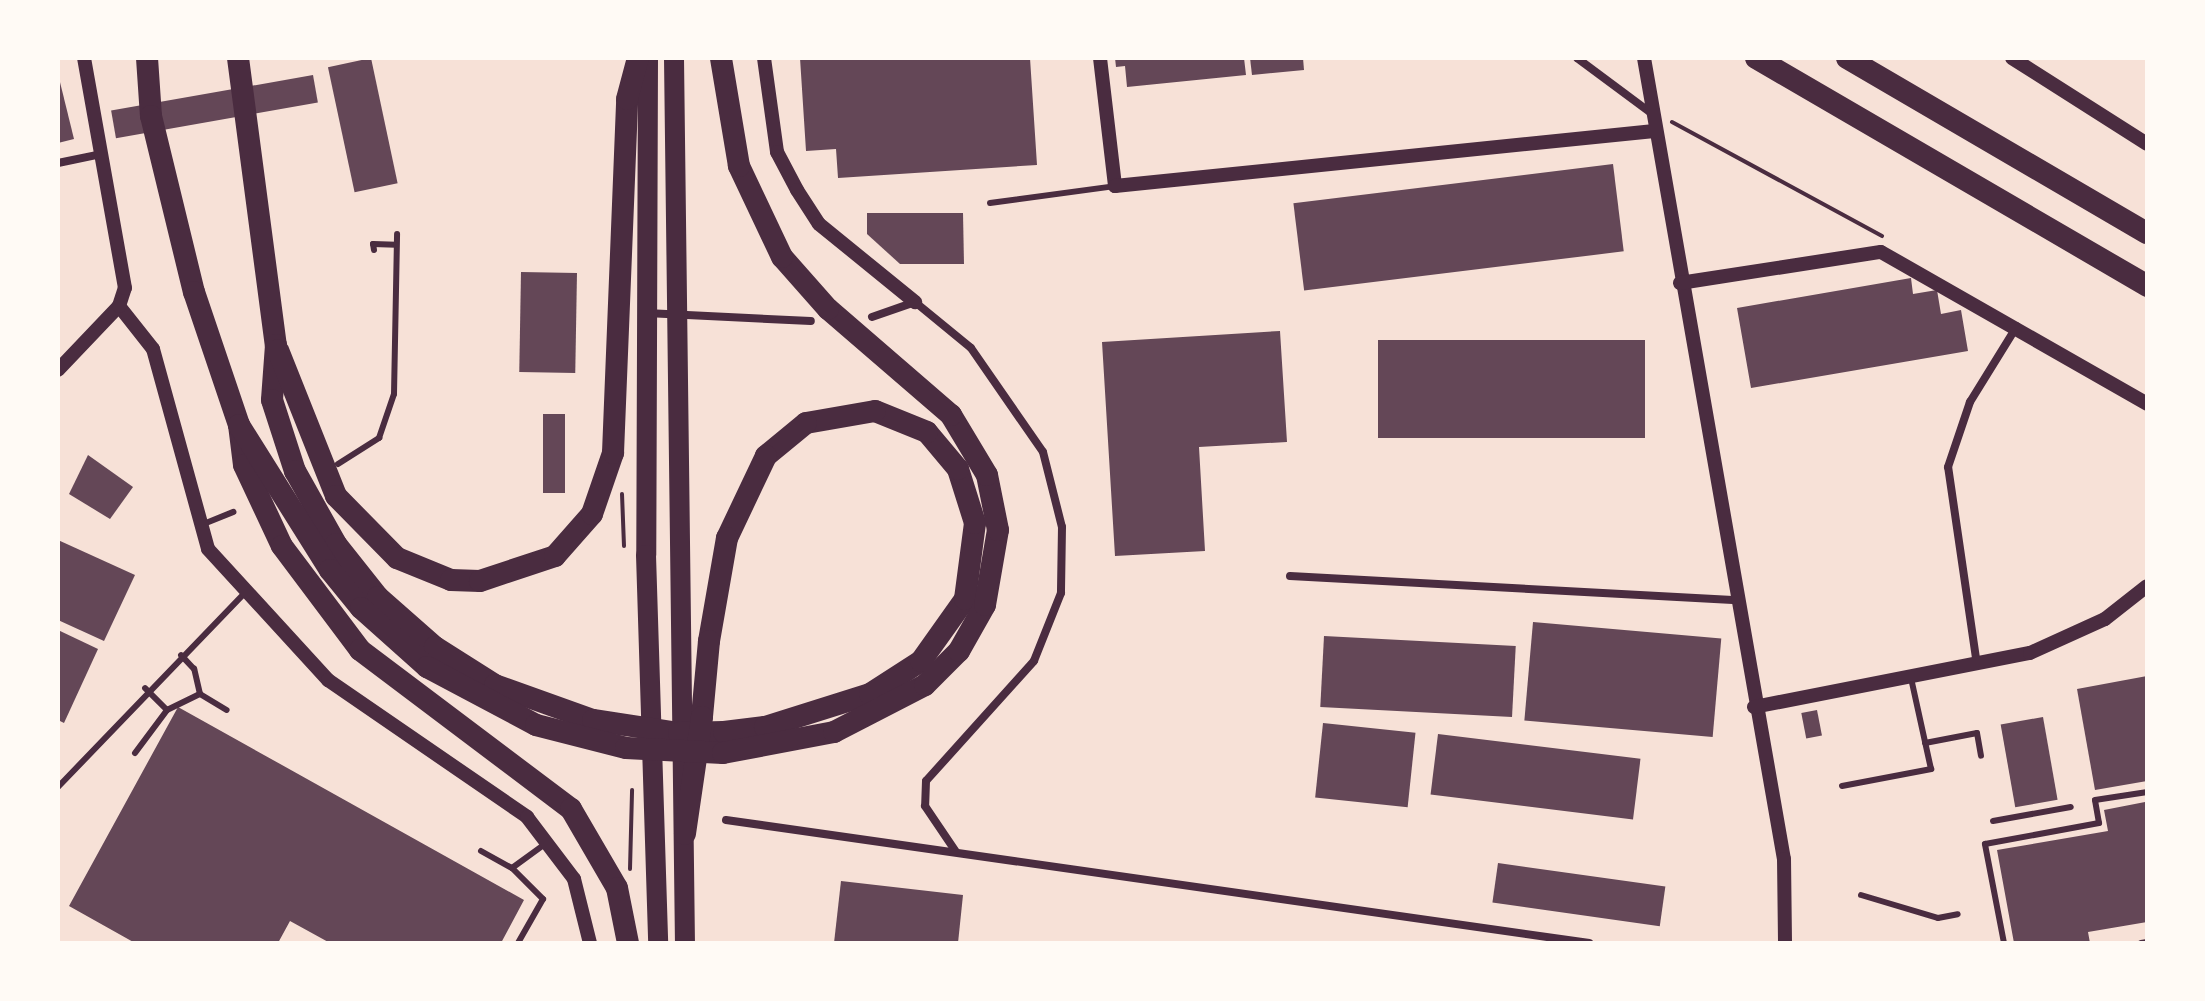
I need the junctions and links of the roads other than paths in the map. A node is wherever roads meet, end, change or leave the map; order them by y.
1 (84, 58) edge
2 (147, 58) edge
3 (238, 58) edge
4 (638, 58) edge
5 (648, 58) edge
6 (674, 58) edge
7 (721, 58) edge
8 (764, 58) edge
9 (1100, 58) edge
10 (1577, 58) edge
11 (1741, 58) edge
12 (1756, 58) edge
13 (1847, 58) edge
14 (2012, 58) edge
15 (1645, 64) edge
16 (1799, 81) junction
17 (1651, 113) junction
18 (1654, 131) junction
19 (2147, 144) edge
20 (103, 154) junction
21 (58, 163) edge
22 (1115, 186) junction
23 (990, 203) dead end
24 (2147, 233) edge
25 (397, 234) dead end
26 (396, 245) junction
27 (374, 250) dead end
28 (1680, 283) junction
29 (2147, 286) edge
30 (915, 302) junction
31 (119, 306) junction
32 (646, 313) junction
33 (677, 314) junction
34 (872, 317) dead end
35 (811, 321) dead end
36 (2017, 325) junction
37 (276, 345) junction
38 (58, 370) edge
39 (2147, 404) edge
40 (239, 425) junction
41 (338, 464) dead end
42 (234, 512) dead end
43 (198, 527) junction
44 (1290, 576) dead end
45 (2147, 586) edge
46 (243, 595) junction
47 (1737, 600) junction
48 (181, 655) junction
49 (1977, 666) junction
50 (1911, 678) junction
51 (145, 688) junction
52 (200, 694) junction
53 (1754, 707) junction
54 (167, 710) junction
55 (227, 710) dead end
56 (625, 738) junction
57 (724, 743) junction
58 (1925, 743) junction
59 (135, 753) dead end
60 (1981, 756) dead end
61 (1842, 786) dead end
62 (58, 787) edge
63 (2147, 792) edge
64 (2071, 807) dead end
65 (726, 820) dead end
66 (1993, 821) dead end
67 (685, 834) junction
68 (549, 842) junction
69 (481, 851) dead end
70 (956, 852) junction
71 (512, 868) junction
72 (1861, 895) dead end
73 (1958, 914) dead end
74 (1553, 940) edge
75 (518, 943) edge
76 (590, 943) edge
77 (628, 943) edge
78 (658, 943) edge
79 (685, 943) edge
80 (1589, 943) edge
81 (1785, 943) edge
82 (2004, 943) edge

1 - 20 street
2 - 40 highway
3 - 37 highway
4 - 37 highway
5 - 32 highway
6 - 33 highway
7 - 57 highway
8 - 30 street
9 - 22 street
10 - 17 street
11 - 16 highway
12 - 16 highway
13 - 24 highway
14 - 19 street
15 - 17 street
16 - 29 highway
17 - 18 street
18 - 22 street
18 - 28 street
20 - 21 street
20 - 31 street
22 - 23 lane
25 - 26 lane
26 - 27 lane
26 - 41 lane
28 - 36 street
28 - 47 street
30 - 34 street
30 - 70 street
31 - 38 street
31 - 43 street
32 - 33 street
32 - 78 highway
33 - 35 street
33 - 67 highway
36 - 39 street
36 - 49 street
37 - 56 highway
40 - 56 highway
40 - 77 highway
42 - 43 lane
43 - 46 street
44 - 47 street
45 - 49 street
46 - 48 lane
46 - 68 street
47 - 53 street
48 - 51 lane
48 - 52 lane
49 - 50 street
50 - 53 street
50 - 58 lane
51 - 54 lane
51 - 62 lane
52 - 54 lane
52 - 55 lane
53 - 81 street
54 - 59 lane
56 - 57 highway
57 - 67 highway
58 - 60 lane
58 - 61 lane
63 - 82 lane
64 - 66 lane
65 - 70 street
67 - 79 highway
68 - 71 lane
68 - 76 street
69 - 71 lane
70 - 74 street
71 - 75 lane
72 - 73 lane
74 - 80 street

